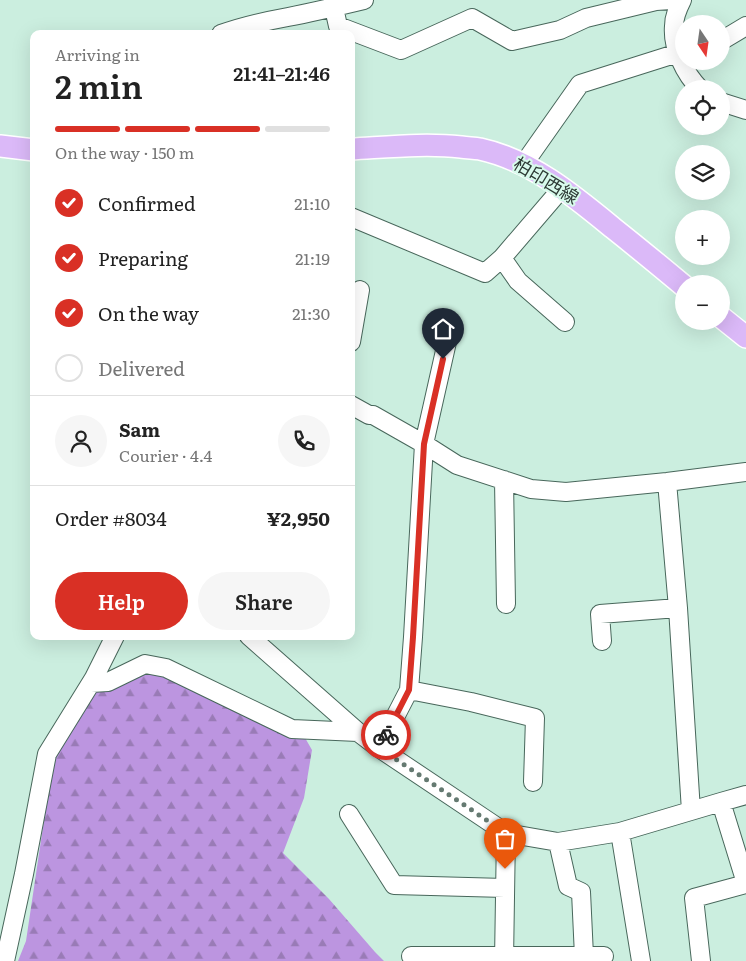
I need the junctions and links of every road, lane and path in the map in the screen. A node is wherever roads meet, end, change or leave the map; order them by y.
1 (364, 0) edge
2 (671, 0) edge
3 (682, 0) edge
4 (334, 8) junction
5 (676, 15) edge
6 (675, 19) edge
7 (746, 26) edge
8 (232, 30) edge
9 (348, 30) edge
10 (355, 32) edge
11 (675, 34) edge
12 (730, 36) edge
13 (675, 62) edge
14 (730, 105) edge
15 (745, 109) edge
16 (0, 146) edge
17 (355, 148) edge
18 (30, 150) edge
19 (524, 164) junction
20 (562, 188) junction
21 (355, 219) edge
22 (502, 258) junction
23 (675, 279) edge
24 (360, 290) dead end
25 (355, 319) edge
26 (565, 322) dead end
27 (730, 324) edge
28 (746, 337) edge
29 (447, 342) dead end
30 (355, 407) edge
31 (424, 444) junction
32 (746, 472) edge
33 (504, 480) junction
34 (667, 482) junction
35 (506, 604) dead end
36 (678, 608) junction
37 (113, 640) edge
38 (254, 640) edge
39 (602, 642) dead end
40 (91, 682) junction
41 (409, 690) junction
42 (358, 732) junction
43 (379, 748) junction
44 (533, 782) dead end
45 (746, 795) edge
46 (721, 802) junction
47 (691, 811) junction
48 (349, 814) dead end
49 (620, 832) junction
50 (506, 833) junction
51 (558, 842) junction
52 (746, 883) edge
53 (505, 888) junction
54 (411, 956) dead end
55 (584, 956) junction
56 (604, 956) dead end
57 (504, 958) edge
58 (5, 961) edge
59 (641, 961) edge
60 (701, 961) edge

1 - 4 street
2 - 10 street
3 - 5 street
4 - 8 street
4 - 9 street
6 - 11 street
7 - 12 street
13 - 19 street
14 - 15 street
16 - 18 main road
17 - 19 main road, 柏印西線
19 - 20 main road, 柏印西線
20 - 22 street
20 - 23 main road, 柏印西線
21 - 22 street
22 - 26 street
24 - 25 street
27 - 28 main road
29 - 31 street
30 - 31 street
31 - 33 street
31 - 41 street
32 - 34 street
33 - 34 street
33 - 35 street
34 - 36 street
36 - 39 street
36 - 47 street
37 - 40 street
38 - 42 street
40 - 42 street
40 - 58 street
41 - 43 street
41 - 44 street
42 - 43 street
43 - 50 street
45 - 46 street
46 - 47 street
46 - 52 street
47 - 49 street
48 - 53 street
49 - 51 street
49 - 59 street
50 - 51 street
50 - 53 street
51 - 55 street
52 - 60 street
53 - 57 street
54 - 57 street
55 - 56 street
55 - 57 street

